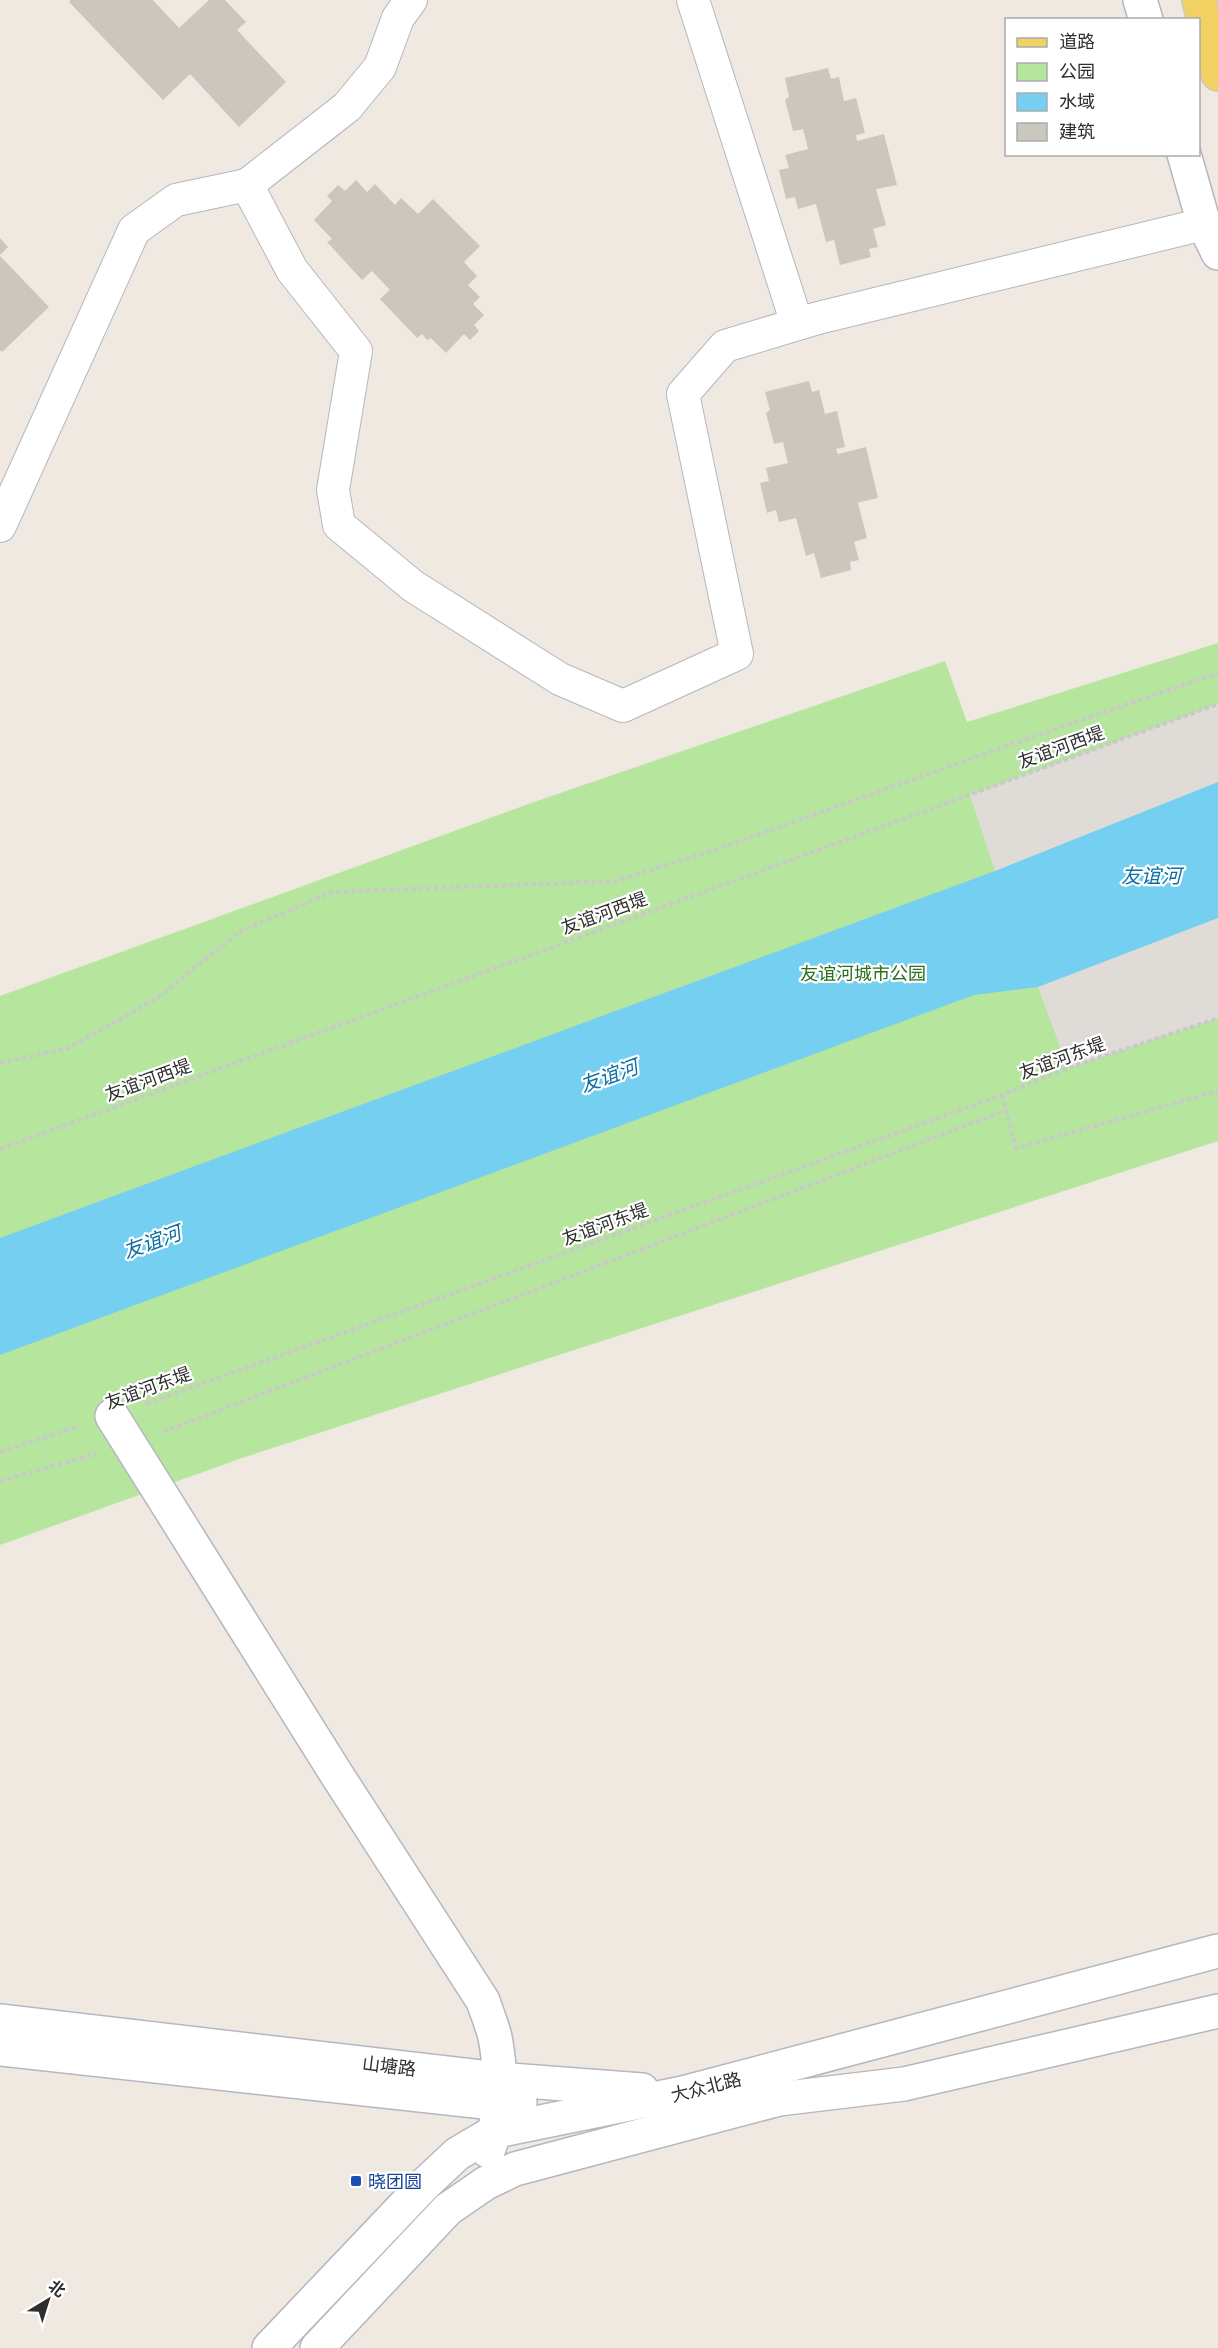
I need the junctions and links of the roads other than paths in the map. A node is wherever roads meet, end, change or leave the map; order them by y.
1 (411, 0) edge
2 (693, 0) edge
3 (1140, 0) edge
4 (1199, 0) edge
5 (1145, 18) edge
6 (1218, 75) edge
7 (1185, 156) edge
8 (247, 185) junction
9 (1211, 239) edge
10 (797, 324) junction
11 (0, 526) edge
12 (112, 1416) road end
13 (1218, 1951) edge
14 (1218, 2011) edge
15 (0, 2021) edge
16 (0, 2049) edge
17 (683, 2093) junction
18 (780, 2099) junction
19 (497, 2104) junction
20 (612, 2108) junction
21 (703, 2119) junction
22 (448, 2209) junction
23 (269, 2348) edge
24 (317, 2348) edge

1 - 8 street
2 - 10 street
3 - 5 street
4 - 6 main road
7 - 9 street
8 - 10 street
8 - 11 street
9 - 10 street
12 - 19 street
13 - 17 street, 大众北路
14 - 18 street, 大众北路
15 - 19 street, 山塘路
16 - 19 street, 山塘路
17 - 18 street, 山塘路
17 - 19 street, 山塘路
17 - 20 street, 大众北路
18 - 21 street, 大众北路
19 - 20 street, 大众北路
19 - 22 street
19 - 23 street, 大众北路
20 - 21 street
21 - 22 street, 大众北路
22 - 24 street, 大众北路

